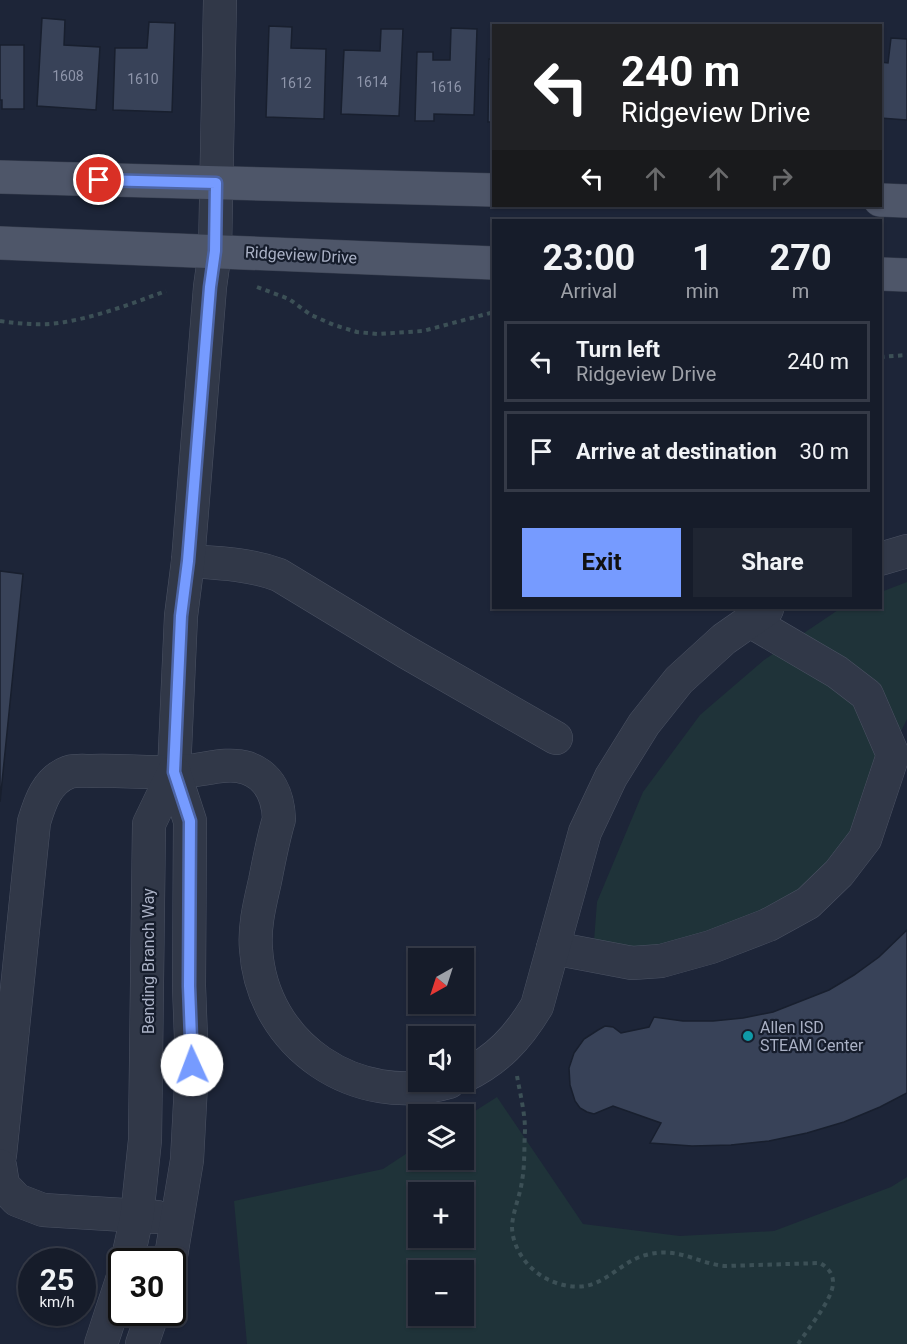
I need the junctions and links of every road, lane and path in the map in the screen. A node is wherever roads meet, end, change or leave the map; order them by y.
1 (220, 0) edge
2 (0, 177) edge
3 (216, 183) junction
4 (492, 190) edge
5 (882, 200) edge
6 (907, 201) edge
7 (0, 243) edge
8 (215, 251) junction
9 (492, 263) edge
10 (882, 274) edge
11 (907, 275) edge
12 (258, 287) dead end
13 (166, 291) dead end
14 (492, 313) edge
15 (0, 321) edge
16 (907, 355) edge
17 (882, 357) edge
18 (907, 550) edge
19 (882, 558) edge
20 (188, 561) junction
21 (760, 614) edge
22 (556, 738) dead end
23 (174, 772) junction
24 (553, 948) junction
25 (512, 1042) junction
26 (474, 1070) edge
27 (408, 1088) edge
28 (146, 1140) junction
29 (188, 1141) junction
30 (0, 1155) edge
31 (0, 1166) edge
32 (137, 1216) junction
33 (177, 1218) junction
34 (131, 1248) edge
35 (172, 1248) edge
36 (108, 1323) edge
37 (148, 1326) edge
38 (101, 1344) edge
39 (142, 1344) edge
40 (798, 1344) edge

1 - 3 street, Bending Branch Way
2 - 3 main road
3 - 4 main road
3 - 8 street, Bending Branch Way
5 - 6 main road
7 - 8 main road, Ridgeview Drive
8 - 9 main road, Ridgeview Drive
8 - 20 street, Bending Branch Way
10 - 11 main road
12 - 14 path
13 - 15 path
16 - 17 path
18 - 19 street
20 - 22 street
20 - 23 street, Bending Branch Way
21 - 24 street
21 - 24 street
23 - 27 street
23 - 28 street, Bending Branch Way
23 - 29 street, Bending Branch Way
23 - 30 street
24 - 25 street
25 - 26 street
25 - 40 path
28 - 29 street
28 - 32 street, Bending Branch Way
29 - 33 street, Bending Branch Way
31 - 32 street
32 - 33 street
32 - 34 street, Bending Branch Way
33 - 35 street, Bending Branch Way
36 - 38 street
37 - 39 street

